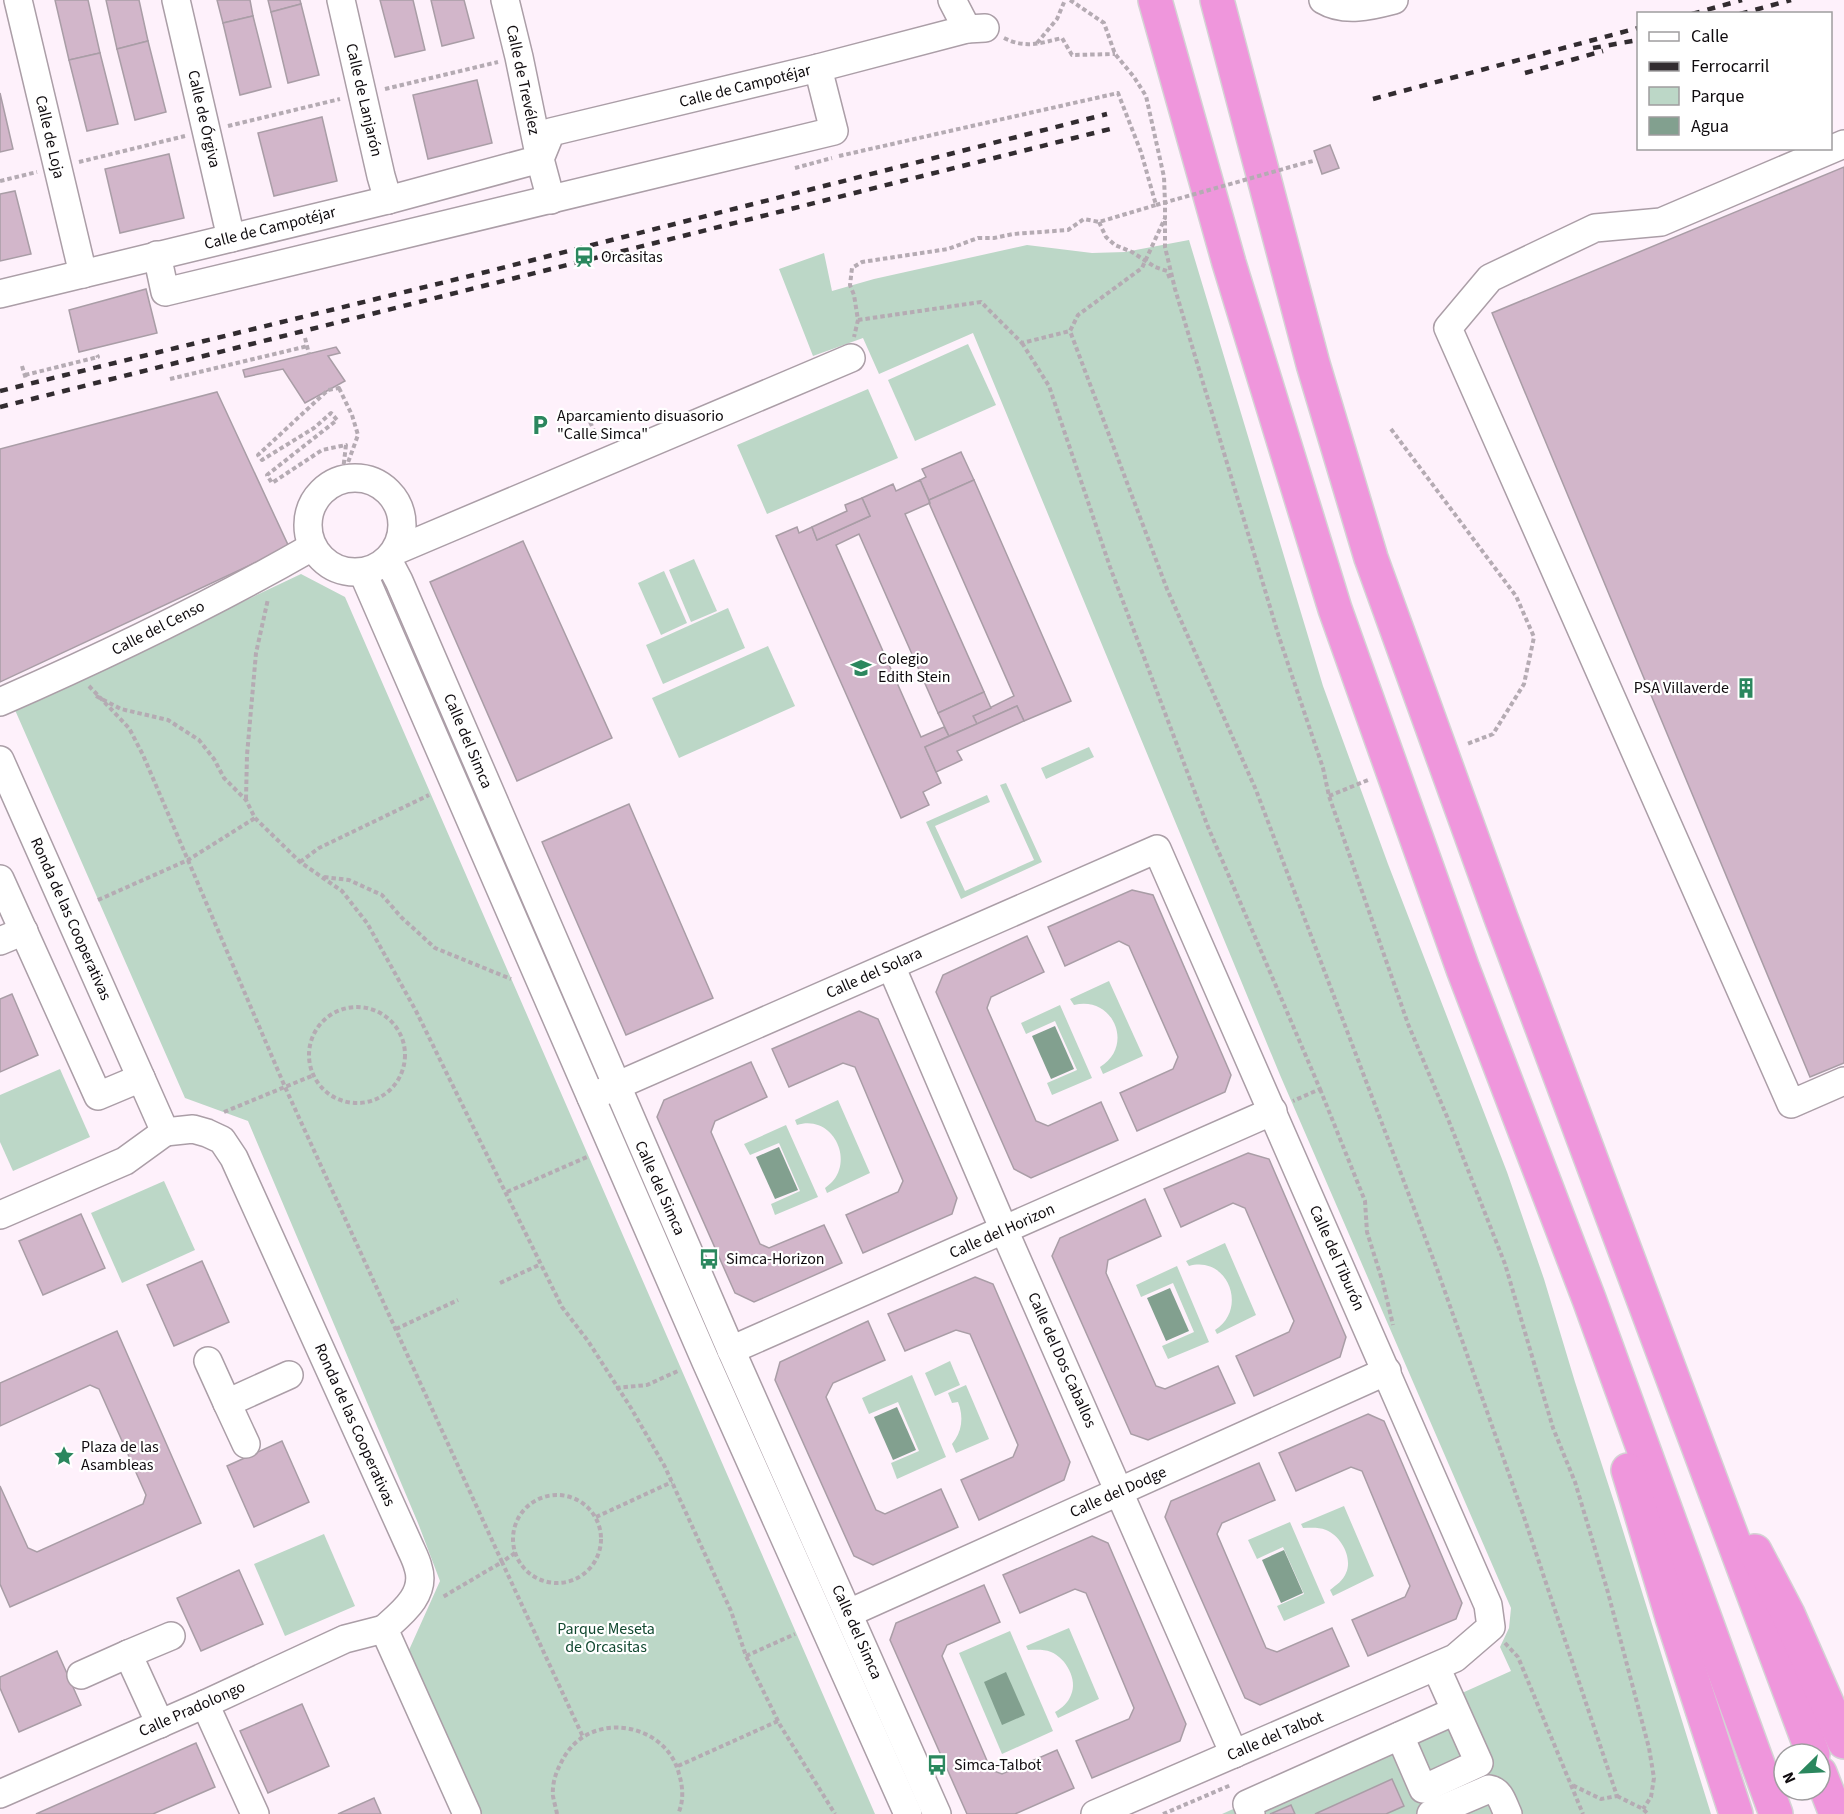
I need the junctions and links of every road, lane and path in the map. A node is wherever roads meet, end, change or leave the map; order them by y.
1 (18, 0) edge
2 (176, 0) edge
3 (341, 0) edge
4 (505, 0) edge
5 (952, 0) edge
6 (1065, 0) edge
7 (1070, 0) edge
8 (1155, 0) edge
9 (1217, 0) edge
10 (1323, 0) edge
11 (1394, 0) edge
12 (976, 28) junction
13 (1036, 44) junction
14 (1114, 54) junction
15 (519, 57) junction
16 (818, 68) junction
17 (362, 94) junction
18 (207, 131) junction
19 (1830, 150) edge
20 (540, 159) junction
21 (1313, 161) dead end
22 (57, 167) junction
23 (795, 168) dead end
24 (0, 181) edge
25 (388, 200) junction
26 (551, 200) junction
27 (1165, 203) junction
28 (1156, 206) junction
29 (1165, 218) junction
30 (1099, 222) junction
31 (231, 238) junction
32 (157, 255) junction
33 (1145, 260) junction
34 (82, 274) junction
35 (1175, 289) junction
36 (0, 294) edge
37 (858, 320) junction
38 (1070, 331) junction
39 (305, 338) dead end
40 (1022, 343) junction
41 (308, 346) junction
42 (309, 354) dead end
43 (97, 355) dead end
44 (850, 358) joint
45 (22, 366) dead end
46 (170, 379) dead end
47 (1391, 429) dead end
48 (342, 479) junction
49 (312, 547) junction
50 (392, 555) junction
51 (269, 572) junction
52 (363, 573) junction
53 (83, 678) dead end
54 (96, 696) junction
55 (0, 702) edge
56 (1467, 744) dead end
57 (0, 760) edge
58 (1368, 780) dead end
59 (429, 795) dead end
60 (1329, 796) junction
61 (246, 800) junction
62 (255, 818) junction
63 (1157, 849) joint
64 (188, 860) junction
65 (300, 862) junction
66 (324, 877) junction
67 (0, 879) edge
68 (98, 900) dead end
69 (12, 936) edge
70 (891, 966) junction
71 (511, 979) dead end
72 (314, 1075) junction
73 (141, 1078) junction
74 (1844, 1081) edge
75 (616, 1086) junction
76 (285, 1087) junction
77 (1320, 1089) junction
78 (591, 1097) junction
79 (1273, 1111) junction
80 (224, 1112) dead end
81 (165, 1132) junction
82 (588, 1157) dead end
83 (507, 1192) junction
84 (0, 1215) edge
85 (1004, 1230) junction
86 (541, 1264) junction
87 (500, 1282) dead end
88 (1589, 1299) junction
89 (458, 1300) dead end
90 (1394, 1328) dead end
91 (396, 1329) junction
92 (731, 1350) junction
93 (208, 1361) dead end
94 (680, 1370) dead end
95 (1387, 1371) junction
96 (289, 1375) dead end
97 (616, 1388) junction
98 (227, 1403) junction
99 (1690, 1423) junction
100 (246, 1444) dead end
101 (672, 1482) junction
102 (1119, 1491) junction
103 (596, 1517) junction
104 (515, 1553) junction
105 (502, 1562) junction
106 (440, 1598) dead end
107 (849, 1613) junction
108 (1491, 1627) junction
109 (384, 1629) junction
110 (795, 1634) dead end
111 (171, 1636) dead end
112 (128, 1654) junction
113 (746, 1656) junction
114 (1445, 1662) junction
115 (81, 1675) dead end
116 (205, 1704) junction
117 (1455, 1711) junction
118 (778, 1721) junction
119 (160, 1724) junction
120 (1400, 1736) junction
121 (583, 1737) junction
122 (1809, 1742) edge
123 (1844, 1742) edge
124 (1234, 1754) junction
125 (677, 1766) junction
126 (1236, 1784) dead end
127 (1570, 1784) junction
128 (0, 1794) edge
129 (1617, 1796) junction
130 (1643, 1809) junction
131 (1448, 1811) edge
132 (255, 1814) edge
133 (467, 1814) edge
134 (557, 1814) edge
135 (678, 1814) edge
136 (835, 1814) edge
137 (908, 1814) edge
138 (937, 1814) edge
139 (1095, 1814) edge
140 (1163, 1814) edge
141 (1251, 1814) edge
142 (1508, 1814) edge
143 (1583, 1814) edge
144 (1648, 1814) edge
145 (1736, 1814) edge
146 (1776, 1814) edge

1 - 22 street, Calle de Loja
2 - 18 street, Calle de Órgiva
3 - 17 street, Calle de Lanjarón
4 - 15 street, Calle de Trevélez
5 - 12 street
6 - 13 path
7 - 14 path
8 - 88 highway
9 - 99 highway
10 - 11 street
12 - 13 path
12 - 16 street, Calle de Campotéjar
13 - 14 path
14 - 27 path
15 - 17 path
15 - 20 street, Calle de Trevélez
16 - 20 street, Calle de Campotéjar
16 - 26 street
17 - 18 path
17 - 25 street, Calle de Lanjarón
18 - 22 path
18 - 31 street, Calle de Órgiva
19 - 74 street
20 - 25 street, Calle de Campotéjar
20 - 26 street
21 - 27 path, bridge
22 - 24 path
22 - 34 street, Calle de Loja
23 - 28 path
25 - 31 street, Calle de Campotéjar
26 - 32 street
27 - 28 path, bridge
27 - 29 path
28 - 30 path
29 - 33 path
29 - 35 path
30 - 33 path
30 - 37 path
31 - 32 street, Calle de Campotéjar
32 - 34 street, Calle de Campotéjar
33 - 35 path
33 - 38 path
34 - 36 street, Calle de Campotéjar
35 - 60 path
37 - 40 path
37 - 44 path
38 - 40 path
38 - 129 path
39 - 41 path
40 - 77 path
41 - 42 path
41 - 46 path
43 - 45 path
44 - 50 street
47 - 56 path
48 - 48 path
48 - 49 street
48 - 50 street
49 - 51 street, Calle del Censo
49 - 52 street
50 - 52 street
50 - 75 street, Calle del Simca
51 - 55 street, Calle del Censo
51 - 61 path
52 - 78 street, Calle del Simca
53 - 54 path
54 - 61 path
54 - 64 path
57 - 73 street, Ronda de las Cooperativas
58 - 60 path
59 - 65 path
60 - 130 path
61 - 62 path
62 - 64 path
62 - 65 path
63 - 70 street, Calle del Solara
63 - 79 street, Calle del Tiburón
64 - 68 path
64 - 76 path
65 - 66 path
66 - 71 path
66 - 83 path
67 - 69 street
69 - 73 street
70 - 75 street, Calle del Solara
70 - 85 street, Calle del Dos Caballos
72 - 72 path
72 - 76 path
73 - 81 street, Ronda de las Cooperativas
75 - 78 street, Calle del Solara
75 - 92 street, Calle del Simca
76 - 80 path
76 - 91 path
77 - 79 path
77 - 90 path
78 - 137 street, Calle del Simca
79 - 85 street, Calle del Horizon
79 - 95 street, Calle del Tiburón
81 - 84 street
81 - 109 street, Ronda de las Cooperativas
82 - 83 path
83 - 86 path
85 - 92 street, Calle del Horizon
85 - 102 street, Calle del Dos Caballos
86 - 87 path
86 - 97 path
88 - 145 highway
88 - 146 highway
89 - 91 path
91 - 105 path
92 - 107 street, Calle del Simca
93 - 98 street
94 - 97 path
95 - 102 street, Calle del Dodge
95 - 108 street, Calle del Tiburón
96 - 98 street
97 - 101 path
98 - 100 street
99 - 122 highway
99 - 123 highway
101 - 103 path
101 - 113 path
102 - 107 street, Calle del Dodge
102 - 124 street, Calle del Dos Caballos
103 - 104 path
103 - 104 path
104 - 105 path
105 - 106 path
105 - 121 path
107 - 138 street, Calle del Simca
108 - 114 street
108 - 127 path
109 - 116 street, Calle Pradolongo
109 - 133 street
110 - 113 path
111 - 112 street
112 - 115 street
112 - 119 street
113 - 118 path
114 - 117 street
114 - 124 street, Calle del Talbot
116 - 119 street, Calle Pradolongo
116 - 132 street
117 - 120 street
117 - 120 street
118 - 125 path
118 - 136 path
119 - 128 street, Calle Pradolongo
120 - 141 street
121 - 125 path
121 - 134 path
124 - 139 street, Calle del Talbot
125 - 135 path
126 - 140 path
127 - 129 path
127 - 143 path
129 - 130 path
130 - 144 path
131 - 142 street

